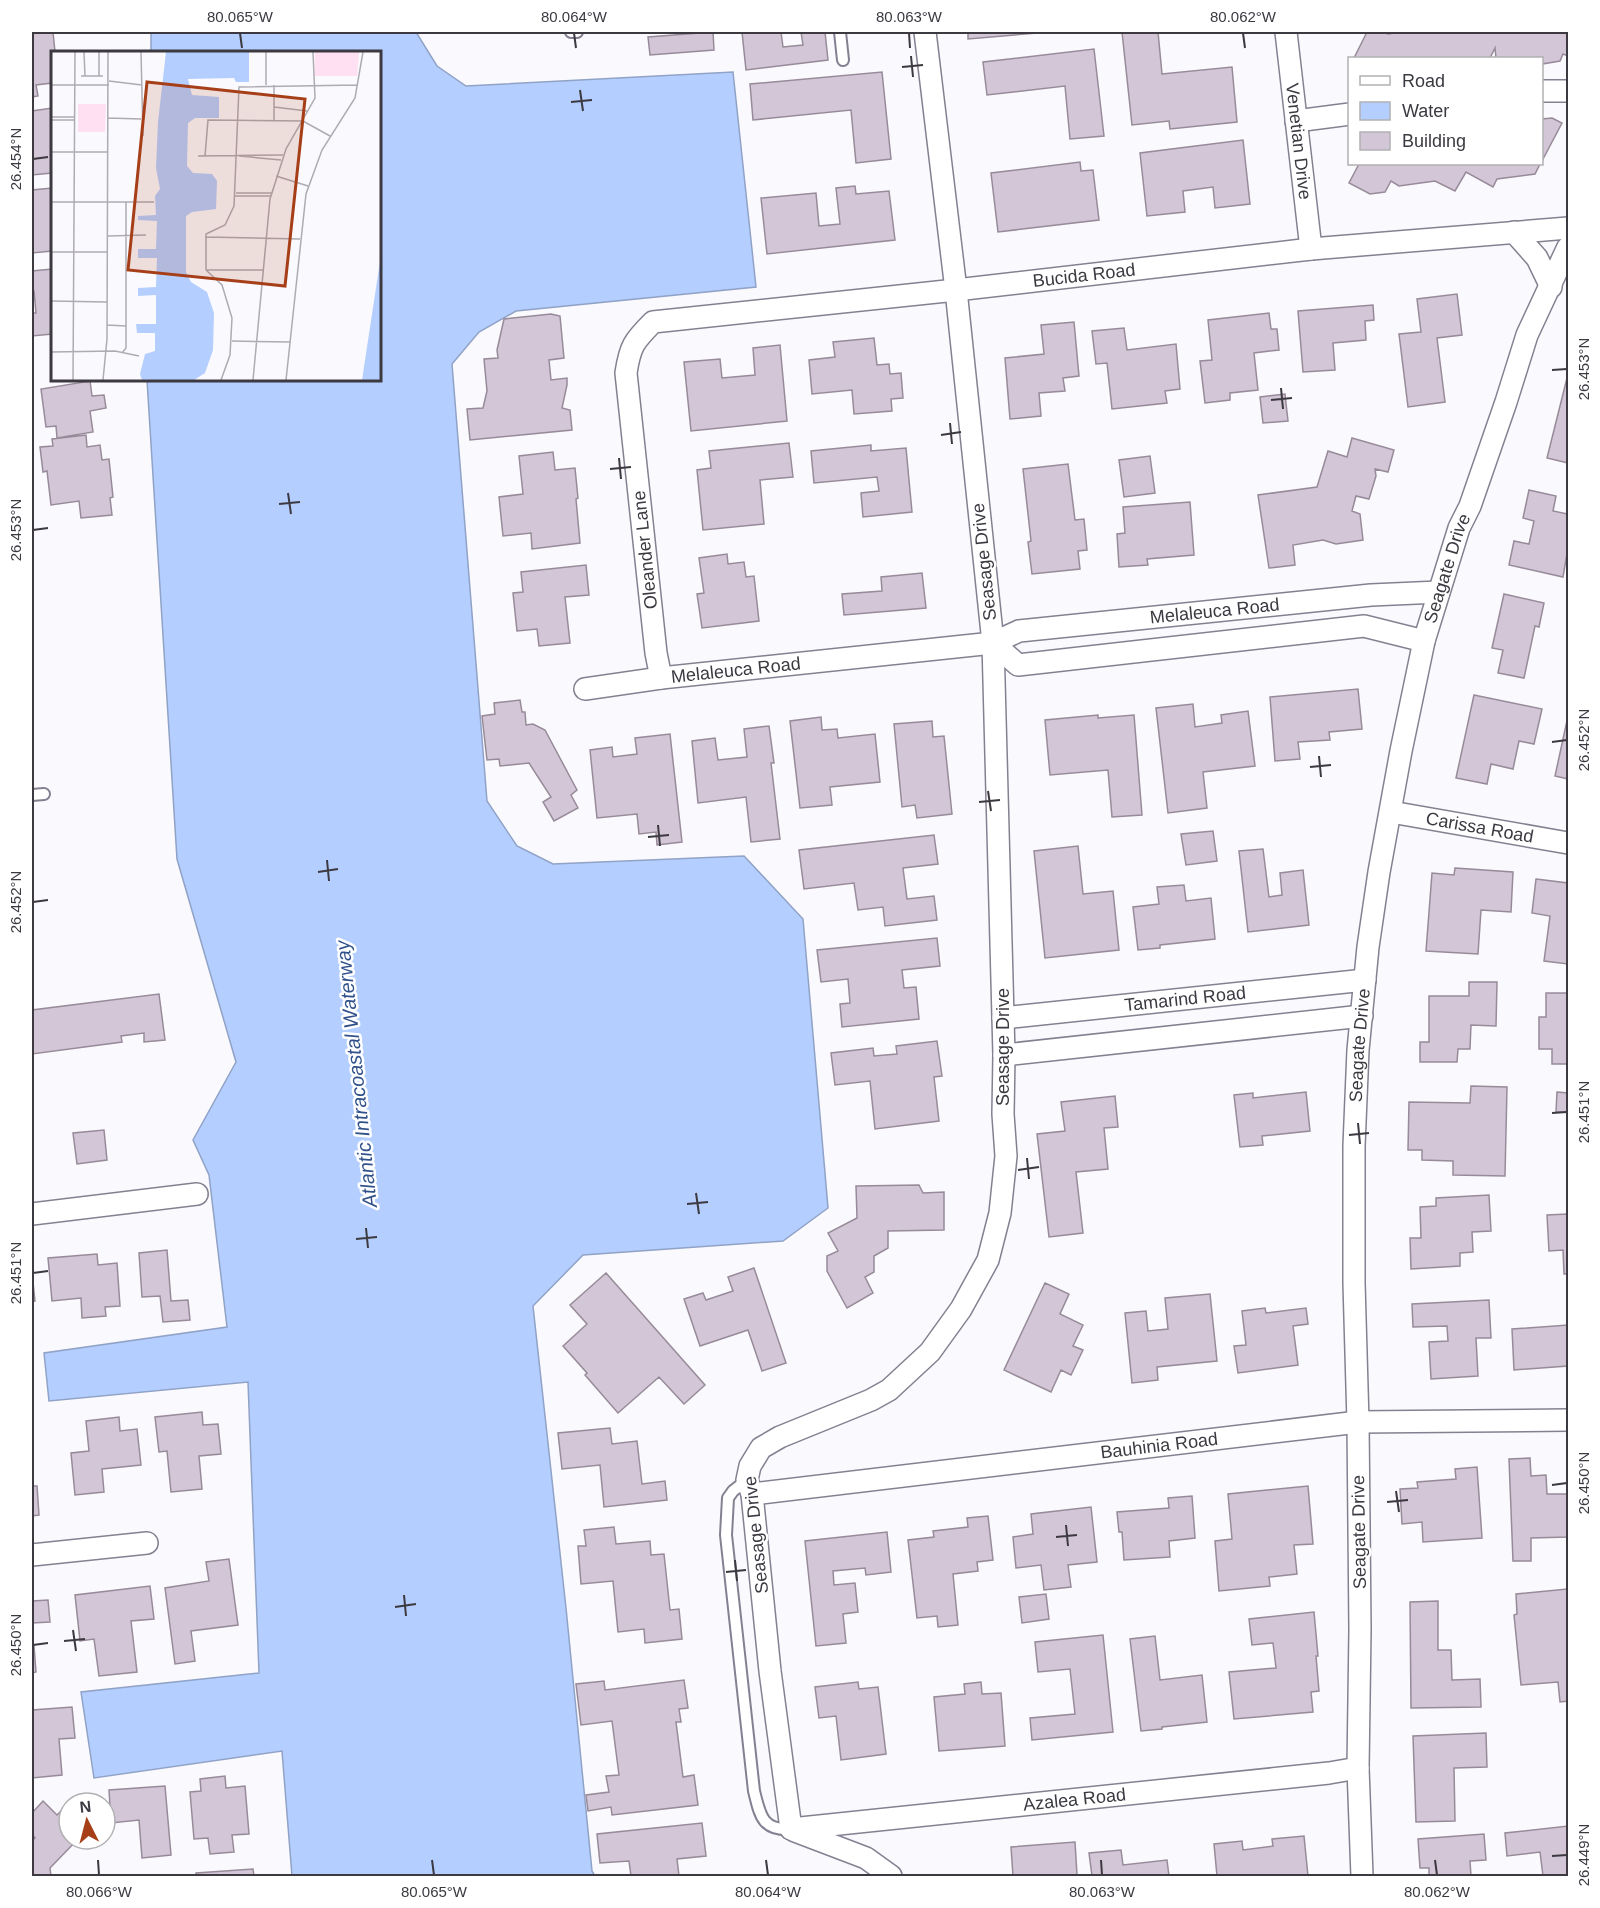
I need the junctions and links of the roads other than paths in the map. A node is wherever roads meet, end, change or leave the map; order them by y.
1 (571, 32) edge
2 (577, 32) edge
3 (840, 32) edge
4 (925, 32) edge
5 (1286, 32) edge
6 (843, 60) dead end
7 (1569, 91) edge
8 (1543, 92) edge
9 (1348, 114) edge
10 (1296, 121) junction
11 (1569, 228) edge
12 (1514, 232) junction
13 (1569, 247) edge
14 (1311, 249) junction
15 (1551, 286) junction
16 (956, 290) junction
17 (653, 322) joint
18 (1439, 592) junction
19 (1424, 641) junction
20 (993, 643) junction
21 (661, 678) junction
22 (585, 688) dead end
23 (44, 794) dead end
24 (32, 795) edge
25 (1391, 812) junction
26 (1569, 843) edge
27 (1365, 980) junction
28 (1362, 1016) junction
29 (1003, 1018) junction
30 (1004, 1055) junction
31 (197, 1194) dead end
32 (32, 1214) edge
33 (1569, 1420) edge
34 (1358, 1422) junction
35 (750, 1487) junction
36 (147, 1543) dead end
37 (32, 1555) edge
38 (1358, 1768) junction
39 (791, 1829) junction
40 (891, 1876) edge
41 (1362, 1876) edge

1 - 2 lane
3 - 6 lane
4 - 16 street, Seasage Drive
5 - 10 street, Venetian Drive
7 - 8 street
9 - 10 street
10 - 14 street, Venetian Drive
11 - 12 street, Bucida Road
12 - 14 street, Bucida Road
12 - 15 street
13 - 15 street, Seagate Drive
14 - 16 street, Bucida Road
15 - 18 street, Seagate Drive
16 - 17 street, Bucida Road
16 - 20 street, Seasage Drive
17 - 21 street, Oleander Lane
18 - 19 street, Seagate Drive
18 - 20 street, Melaleuca Road
19 - 20 street, Melaleuca Road
19 - 25 street, Seagate Drive
20 - 21 street, Melaleuca Road
20 - 29 street, Seasage Drive
21 - 22 street, Melaleuca Road
23 - 24 lane
25 - 26 street, Carissa Road
25 - 27 street, Seagate Drive
27 - 28 street, Seagate Drive
27 - 29 street, Tamarind Road
28 - 30 street, Tamarind Road
28 - 34 street, Seagate Drive
29 - 30 street, Seasage Drive
30 - 35 street, Seasage Drive
31 - 32 street
33 - 34 street, Bauhinia Road
34 - 35 street, Bauhinia Road
34 - 38 street, Seagate Drive
35 - 39 street, Seasage Drive
35 - 39 lane
36 - 37 street
38 - 39 street, Azalea Road
38 - 41 street, Seagate Drive
39 - 40 street

